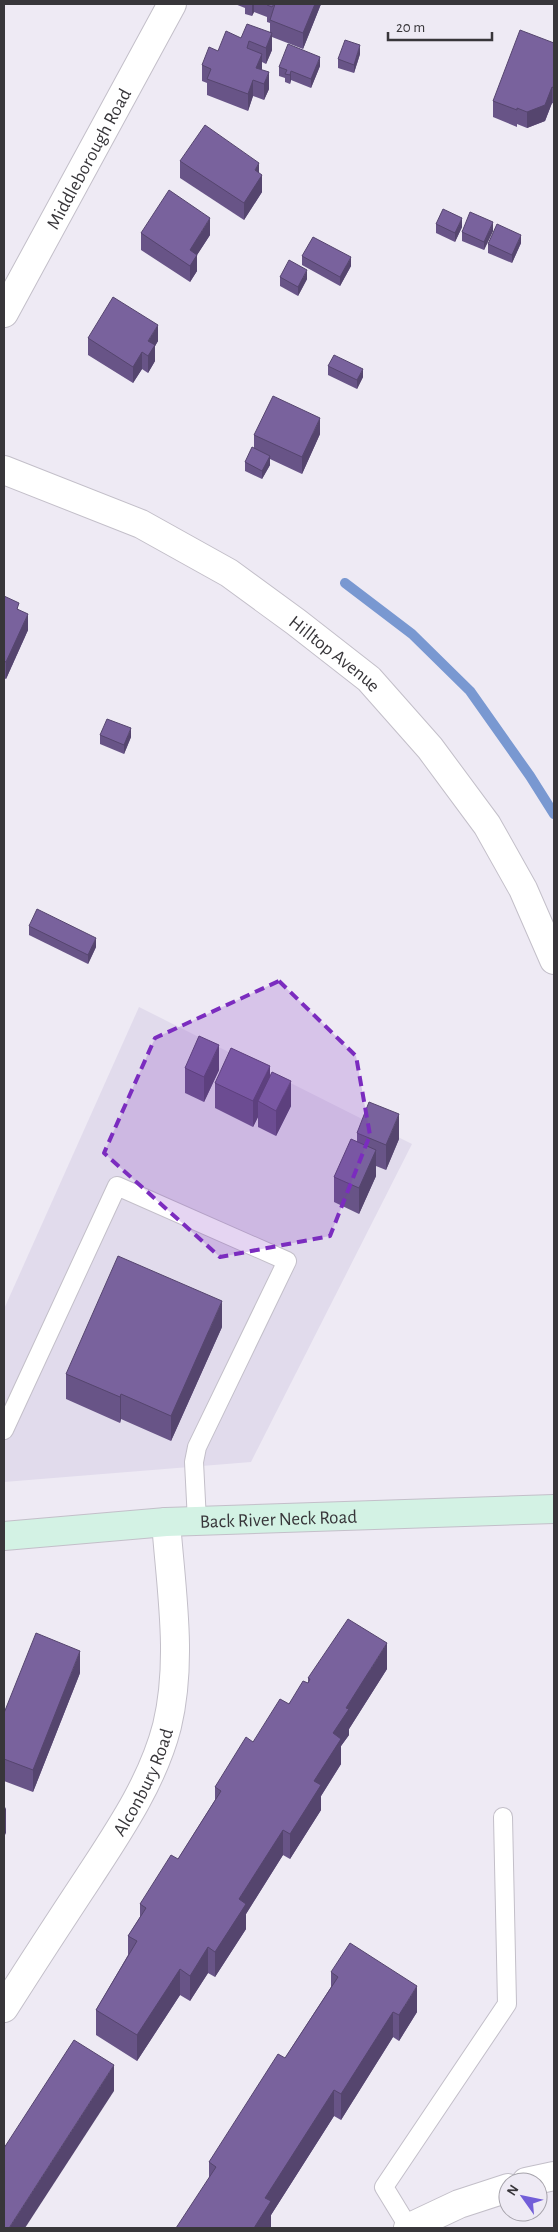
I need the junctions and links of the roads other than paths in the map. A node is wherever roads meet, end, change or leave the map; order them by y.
1 (172, 4) edge
2 (4, 313) edge
3 (4, 470) edge
4 (554, 960) edge
5 (4, 1430) edge
6 (554, 1508) edge
7 (197, 1521) junction
8 (166, 1522) junction
9 (4, 1536) edge
10 (504, 1817) dead end
11 (4, 2008) edge
12 (498, 2191) edge
13 (409, 2228) edge

1 - 2 street, Middleborough Road
3 - 4 street, Hilltop Avenue
5 - 7 lane
6 - 7 street, Back River Neck Road
7 - 8 street, Back River Neck Road
8 - 9 street, Back River Neck Road
8 - 11 street, Alconbury Road
10 - 13 lane
12 - 13 street

